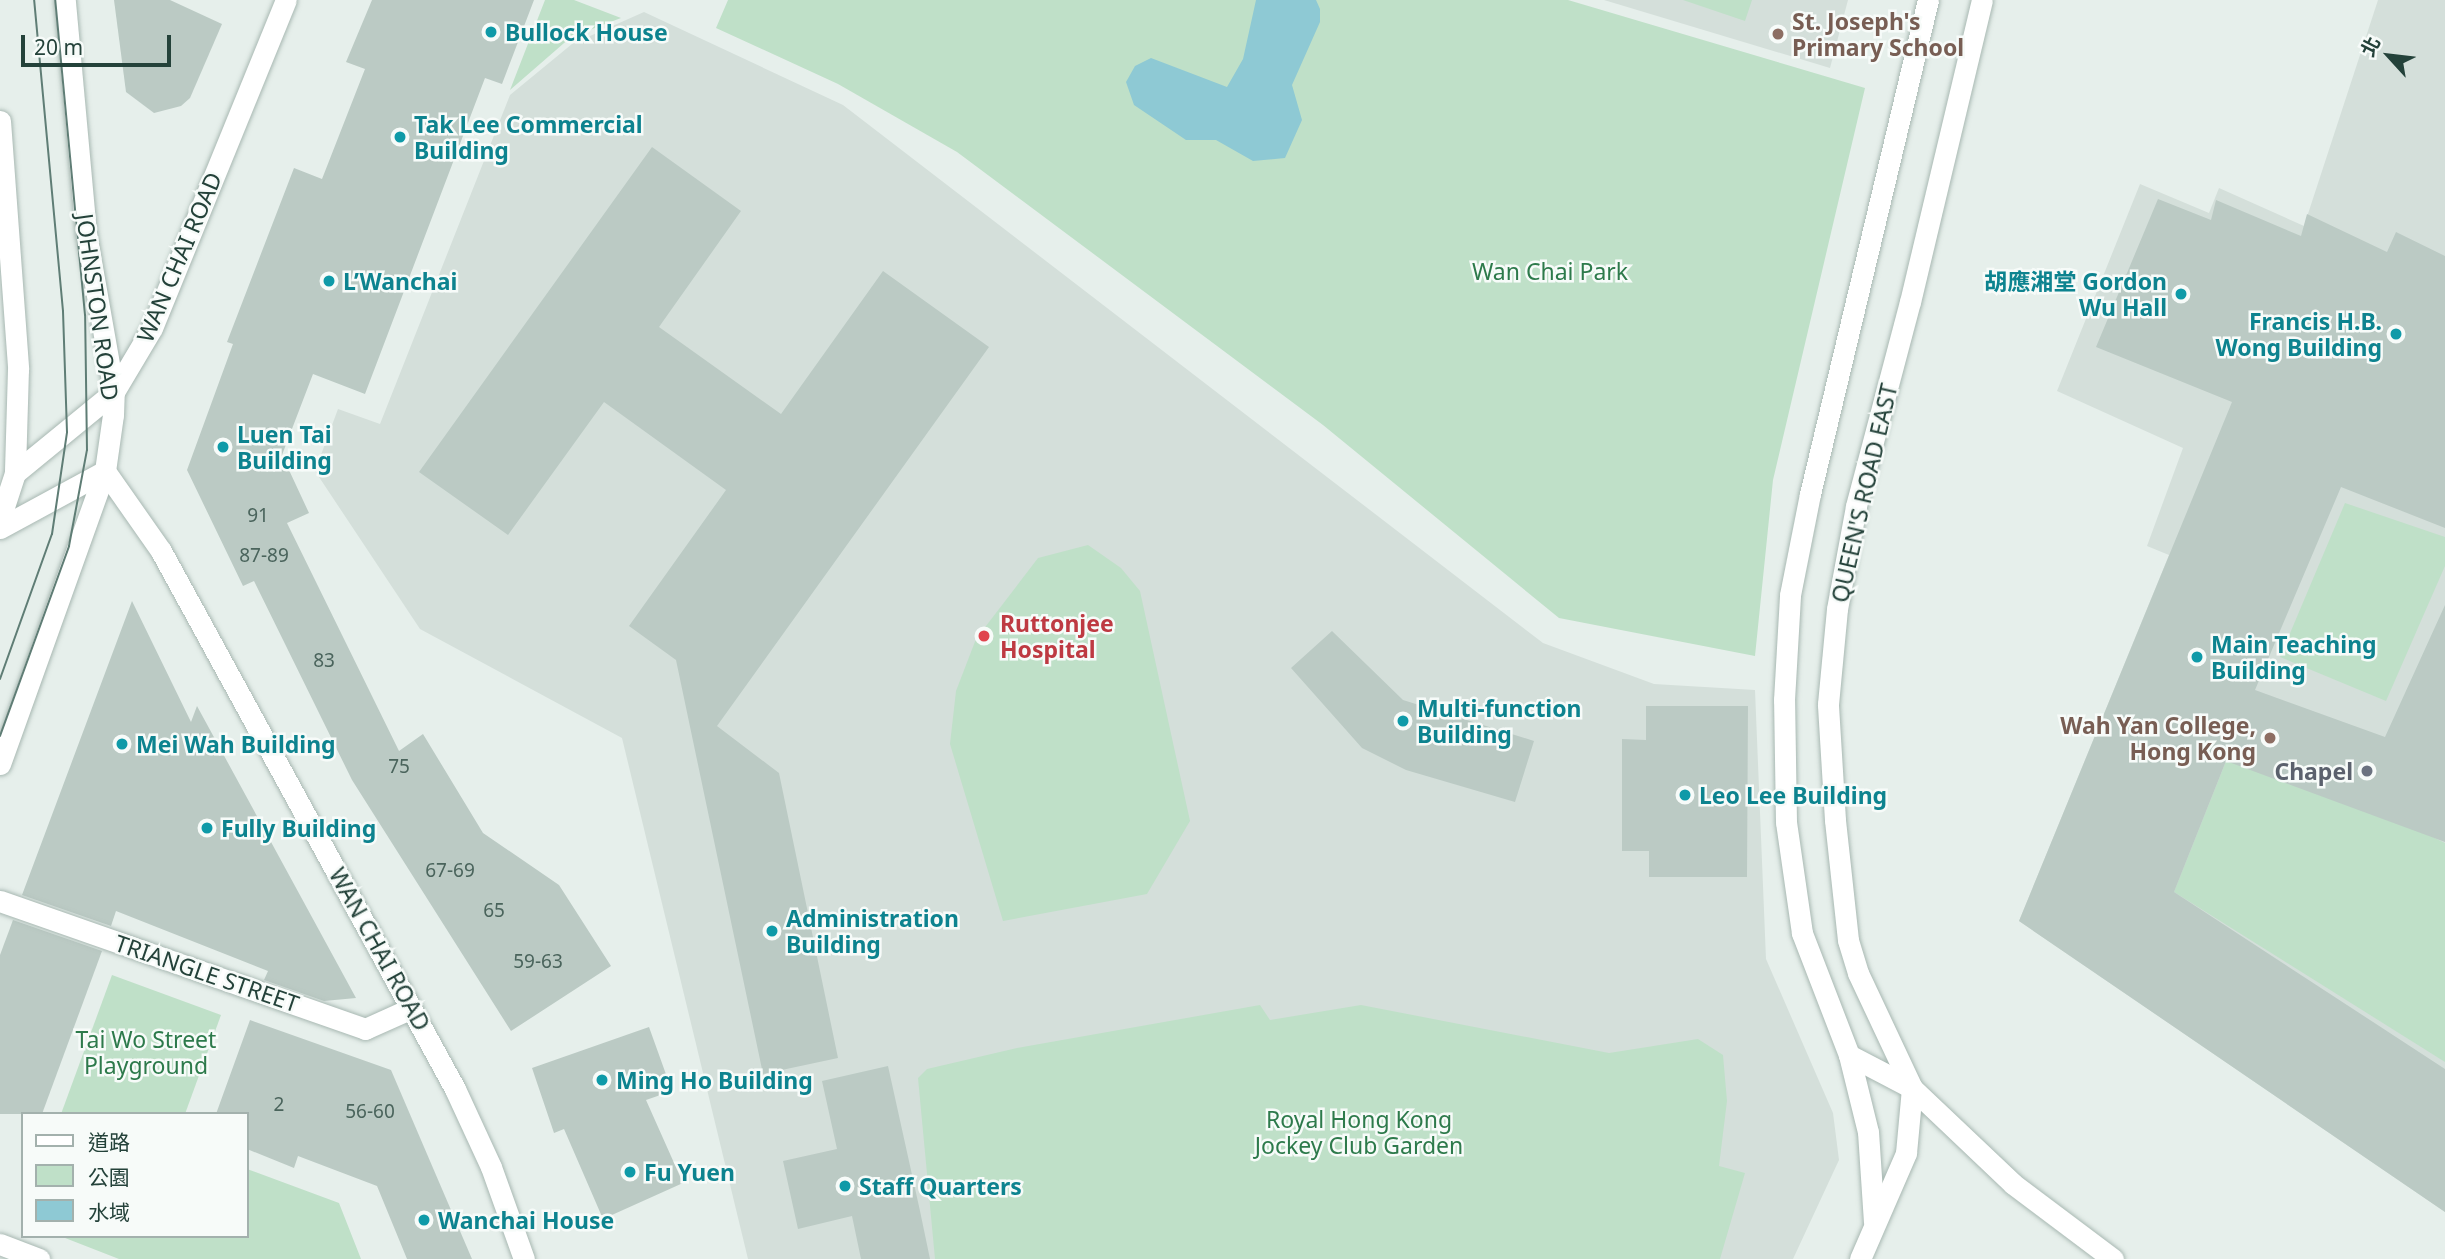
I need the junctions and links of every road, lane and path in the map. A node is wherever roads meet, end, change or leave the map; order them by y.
1 (65, 0) edge
2 (286, 0) edge
3 (1928, 0) edge
4 (1982, 0) edge
5 (0, 121) edge
6 (114, 392) junction
7 (7, 470) edge
8 (105, 471) junction
9 (0, 519) edge
10 (0, 528) edge
11 (0, 764) edge
12 (0, 901) edge
13 (412, 1008) junction
14 (1849, 1055) junction
15 (1912, 1087) junction
16 (1875, 1228) junction
17 (0, 1244) edge
18 (39, 1259) edge
19 (524, 1259) edge
20 (1860, 1259) edge
21 (2113, 1259) edge

1 - 6 street, JOHNSTON ROAD
2 - 6 street, WAN CHAI ROAD
3 - 14 street
4 - 15 street, QUEEN'S ROAD EAST
5 - 7 street
6 - 7 street, WAN CHAI ROAD
6 - 8 street, JOHNSTON ROAD
7 - 9 street
8 - 10 street
8 - 11 street, JOHNSTON ROAD
8 - 13 street, WAN CHAI ROAD
12 - 13 street, TRIANGLE STREET
13 - 19 street, WAN CHAI ROAD
14 - 15 street
14 - 16 street
15 - 16 street
15 - 21 street
16 - 20 street
17 - 18 street

